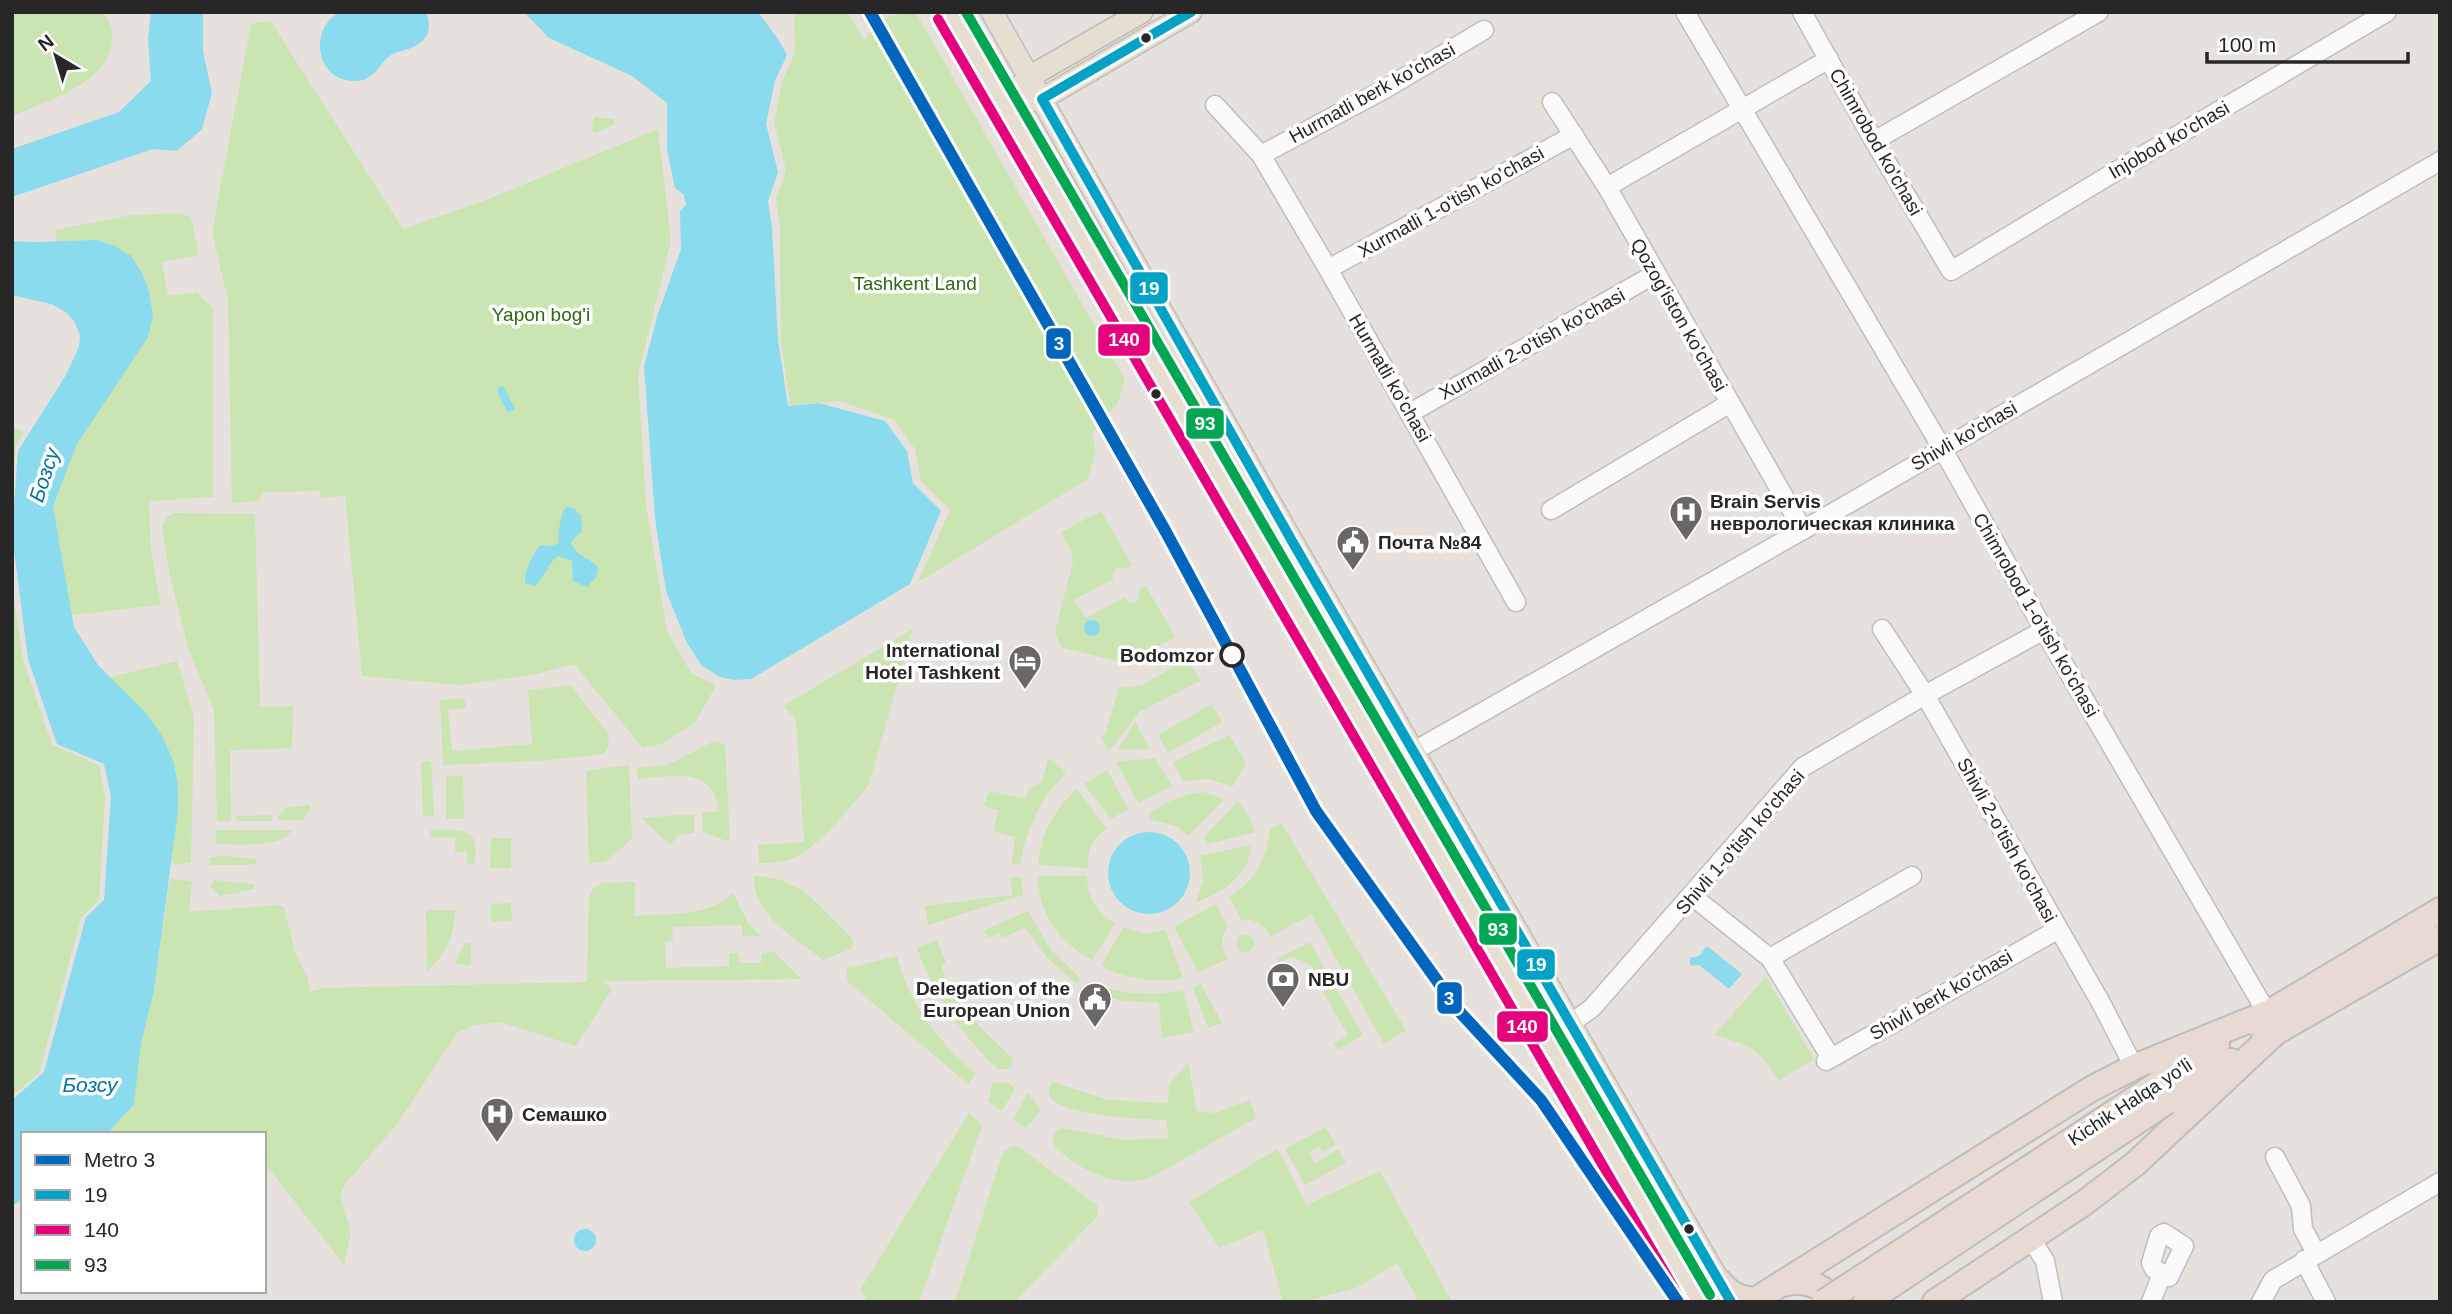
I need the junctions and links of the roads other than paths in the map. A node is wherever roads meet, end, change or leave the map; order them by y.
1 (950, 12) edge
2 (992, 12) edge
3 (1142, 12) edge
4 (1191, 12) edge
5 (1685, 12) edge
6 (2099, 12) edge
7 (2387, 12) edge
8 (1804, 13) edge
9 (1484, 30) dead end
10 (1829, 59) junction
11 (1029, 77) junction
12 (1042, 99) junction
13 (1552, 102) dead end
14 (1215, 105) dead end
15 (1004, 106) junction
16 (1741, 109) junction
17 (1574, 135) junction
18 (1874, 141) junction
19 (1261, 155) junction
20 (2440, 161) edge
21 (1607, 187) junction
22 (1328, 269) junction
23 (1951, 271) joint
24 (1655, 274) junction
25 (1730, 404) junction
26 (1410, 413) junction
27 (1942, 448) junction
28 (1551, 510) dead end
29 (1803, 530) junction
30 (1516, 602) dead end
31 (1881, 629) dead end
32 (2044, 630) junction
33 (1925, 695) junction
34 (1414, 751) junction
35 (1458, 828) junction
36 (1432, 843) junction
37 (1912, 876) dead end
38 (1692, 896) junction
39 (2440, 910) edge
40 (2057, 929) junction
41 (2440, 938) edge
42 (1770, 958) junction
43 (2272, 1022) junction
44 (1571, 1023) junction
45 (2130, 1061) junction
46 (2161, 1093) junction
47 (2275, 1157) dead end
48 (2440, 1182) edge
49 (1870, 1229) junction
50 (2031, 1239) junction
51 (2310, 1257) junction
52 (2162, 1274) dead end
53 (1783, 1284) junction
54 (1726, 1292) edge
55 (1696, 1300) edge
56 (1824, 1302) edge
57 (1837, 1302) edge
58 (1866, 1302) edge
59 (1876, 1302) edge
60 (1935, 1302) edge
61 (2053, 1302) edge
62 (2151, 1302) edge
63 (2261, 1302) edge
64 (2326, 1302) edge

1 - 15 main road
2 - 11 main road
3 - 11 main road
4 - 12 main road
5 - 16 street, Chimrobod 1-o'tish ko'chasi
6 - 18 street
7 - 23 street, Injobod ko'chasi
8 - 10 street, Chimrobod ko'chasi
9 - 19 street, Hurmatli berk ko'chasi
10 - 16 street
10 - 18 street, Chimrobod ko'chasi
11 - 12 main road
11 - 15 main road
12 - 15 main road
12 - 34 main road
13 - 17 street, Qozog'iston ko'chasi
14 - 19 street, Hurmatli ko'chasi
15 - 36 main road
16 - 21 street
16 - 27 street, Chimrobod 1-o'tish ko'chasi
17 - 21 street, Qozog'iston ko'chasi
17 - 22 street, Xurmatli 1-o'tish ko'chasi
18 - 23 street, Chimrobod ko'chasi
19 - 22 street, Hurmatli ko'chasi
20 - 27 street, Shivli ko'chasi
21 - 24 street, Qozog'iston ko'chasi
22 - 26 street, Hurmatli ko'chasi
24 - 25 street, Qozog'iston ko'chasi
24 - 26 street, Xurmatli 2-o'tish ko'chasi
25 - 28 street
25 - 29 street, Qozog'iston ko'chasi
26 - 30 street, Hurmatli ko'chasi
27 - 29 street, Shivli ko'chasi
27 - 32 street, Chimrobod 1-o'tish ko'chasi
29 - 34 street, Shivli ko'chasi
31 - 33 street, Shivli 2-o'tish ko'chasi
32 - 33 street, Shivli 1-o'tish ko'chasi
32 - 43 street, Chimrobod 1-o'tish ko'chasi
33 - 38 street, Shivli 1-o'tish ko'chasi
33 - 40 street, Shivli 2-o'tish ko'chasi
34 - 35 main road
35 - 36 main road
35 - 44 main road
36 - 55 main road
37 - 42 street
38 - 42 street
38 - 44 street, Shivli 1-o'tish ko'chasi
39 - 43 highway, Kichik Halqa yo'li
40 - 42 street, Shivli berk ko'chasi
40 - 45 street, Shivli 2-o'tish ko'chasi
41 - 43 highway, Kichik Halqa yo'li
43 - 45 highway
43 - 46 highway, Kichik Halqa yo'li
43 - 50 highway
44 - 54 main road
45 - 49 highway
46 - 56 highway, Kichik Halqa yo'li, bridge
46 - 58 highway, Kichik Halqa yo'li, bridge
47 - 51 street
48 - 51 street
49 - 53 highway
49 - 59 highway
50 - 60 highway
50 - 61 street
51 - 63 street
51 - 64 street
52 - 62 street
53 - 54 highway
53 - 57 highway

